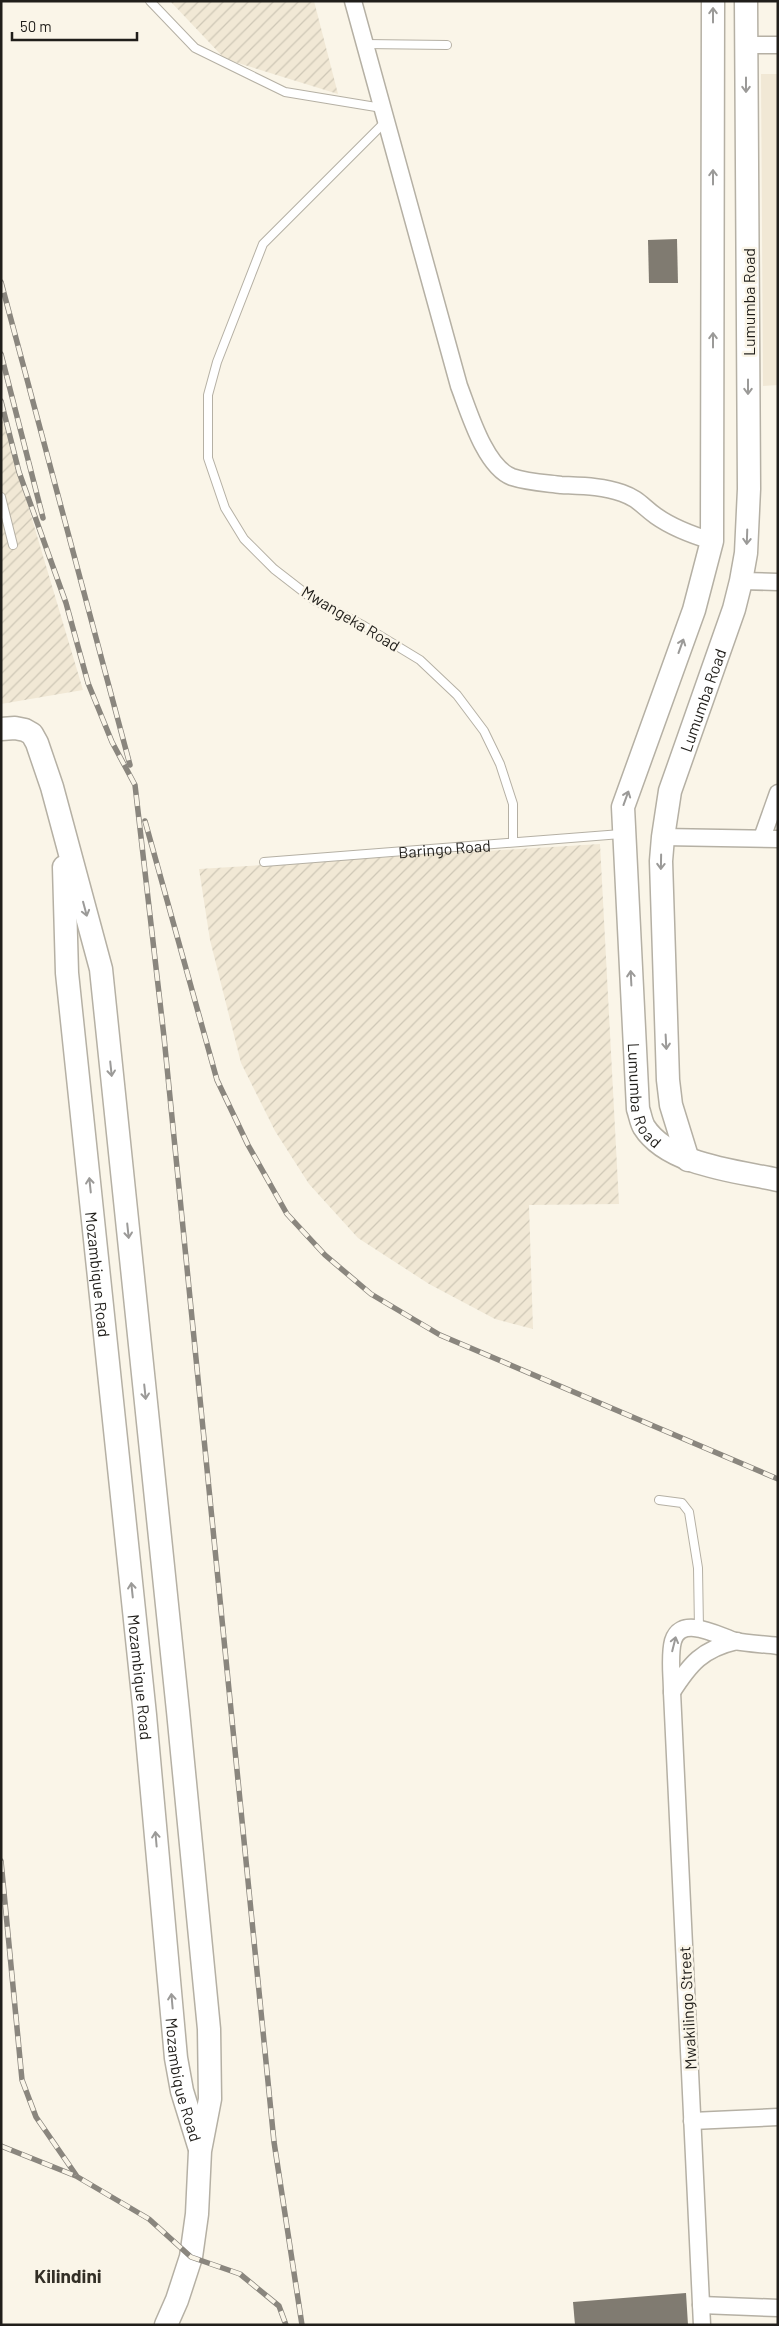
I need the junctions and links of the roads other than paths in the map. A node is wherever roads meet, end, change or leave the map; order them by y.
1 (150, 1) edge
2 (354, 1) edge
3 (713, 1) edge
4 (746, 1) edge
5 (365, 44) junction
6 (746, 44) junction
7 (446, 45) dead end
8 (778, 45) edge
9 (384, 114) junction
10 (1, 497) edge
11 (712, 541) junction
12 (13, 545) dead end
13 (742, 581) junction
14 (778, 582) edge
15 (1, 729) edge
16 (778, 793) edge
17 (63, 828) junction
18 (624, 833) junction
19 (662, 837) junction
20 (770, 838) edge
21 (513, 842) junction
22 (264, 862) dead end
23 (664, 1013) junction
24 (633, 1014) junction
25 (688, 1160) junction
26 (778, 1180) edge
27 (660, 1500) dead end
28 (699, 1629) junction
29 (737, 1641) junction
30 (778, 1646) edge
31 (672, 1692) junction
32 (778, 2117) edge
33 (692, 2121) junction
34 (200, 2151) junction
35 (701, 2305) junction
36 (778, 2308) edge
37 (166, 2325) edge
38 (702, 2325) edge

1 - 9 lane
2 - 5 street
11 -> 3 street, Lumumba Road
4 - 6 street, Lumumba Road
5 - 7 lane
5 - 9 street
6 - 8 street
6 -> 13 street, Lumumba Road
9 - 11 street
9 - 21 lane, Mwangeka Road
10 - 12 lane
18 -> 11 street, Lumumba Road
13 - 14 street
13 - 19 street, Lumumba Road
15 - 17 street, Mozambique Road
16 - 20 street
34 -> 17 street, Mozambique Road
17 -> 34 street, Mozambique Road
18 - 21 lane, Baringo Road
24 -> 18 street, Lumumba Road
19 - 20 street
19 -> 23 street, Lumumba Road
21 - 22 lane, Baringo Road
23 - 24 street
23 -> 25 street, Lumumba Road
24 - 25 street, Lumumba Road
25 - 26 street
27 - 28 lane
28 - 29 street
31 -> 28 street, Mwakilingo Street
29 - 30 street
29 - 31 street
31 - 33 street, Mwakilingo Street
32 - 33 street
33 - 35 street, Mwakilingo Street
34 - 37 street
35 - 36 street
35 - 38 street, Mwakilingo Street

